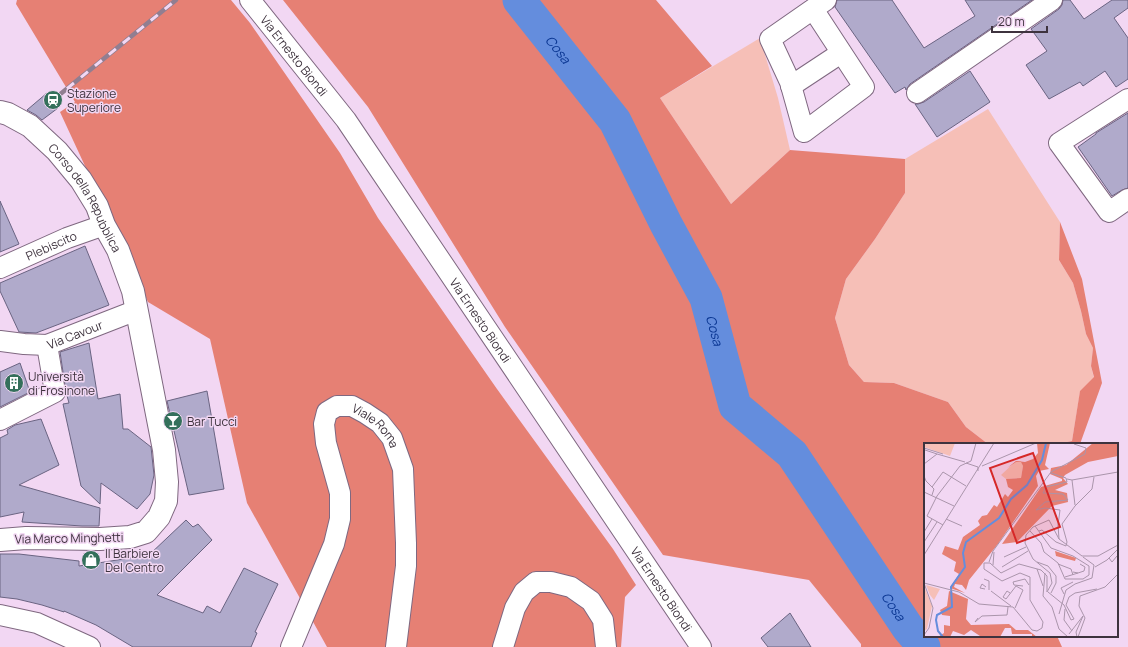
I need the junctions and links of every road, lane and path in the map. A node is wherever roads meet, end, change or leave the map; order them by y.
1 (1052, 0) edge
2 (253, 3) edge
3 (819, 5) edge
4 (841, 53) junction
5 (791, 86) junction
6 (917, 93) dead end
7 (1128, 100) edge
8 (0, 112) edge
9 (1128, 199) edge
10 (104, 225) junction
11 (0, 268) edge
12 (137, 310) junction
13 (0, 341) edge
14 (47, 345) junction
15 (0, 420) edge
16 (0, 540) edge
17 (0, 615) edge
18 (90, 647) edge
19 (291, 647) edge
20 (396, 647) edge
21 (503, 647) edge
22 (606, 647) edge
23 (701, 647) edge

1 - 6 street
2 - 23 street, Via Ernesto Biondi
3 - 4 street
3 - 5 street
4 - 5 street
4 - 5 street
7 - 9 street
8 - 10 main road, Corso della Repubblica
10 - 11 street, Plebiscito
10 - 12 main road, Corso della Repubblica
12 - 14 street, Via Cavour
12 - 16 main road, Via Marco Minghetti
13 - 14 street
14 - 15 street, Via Cavour
17 - 18 street
19 - 20 street, Viale Roma
21 - 22 street

